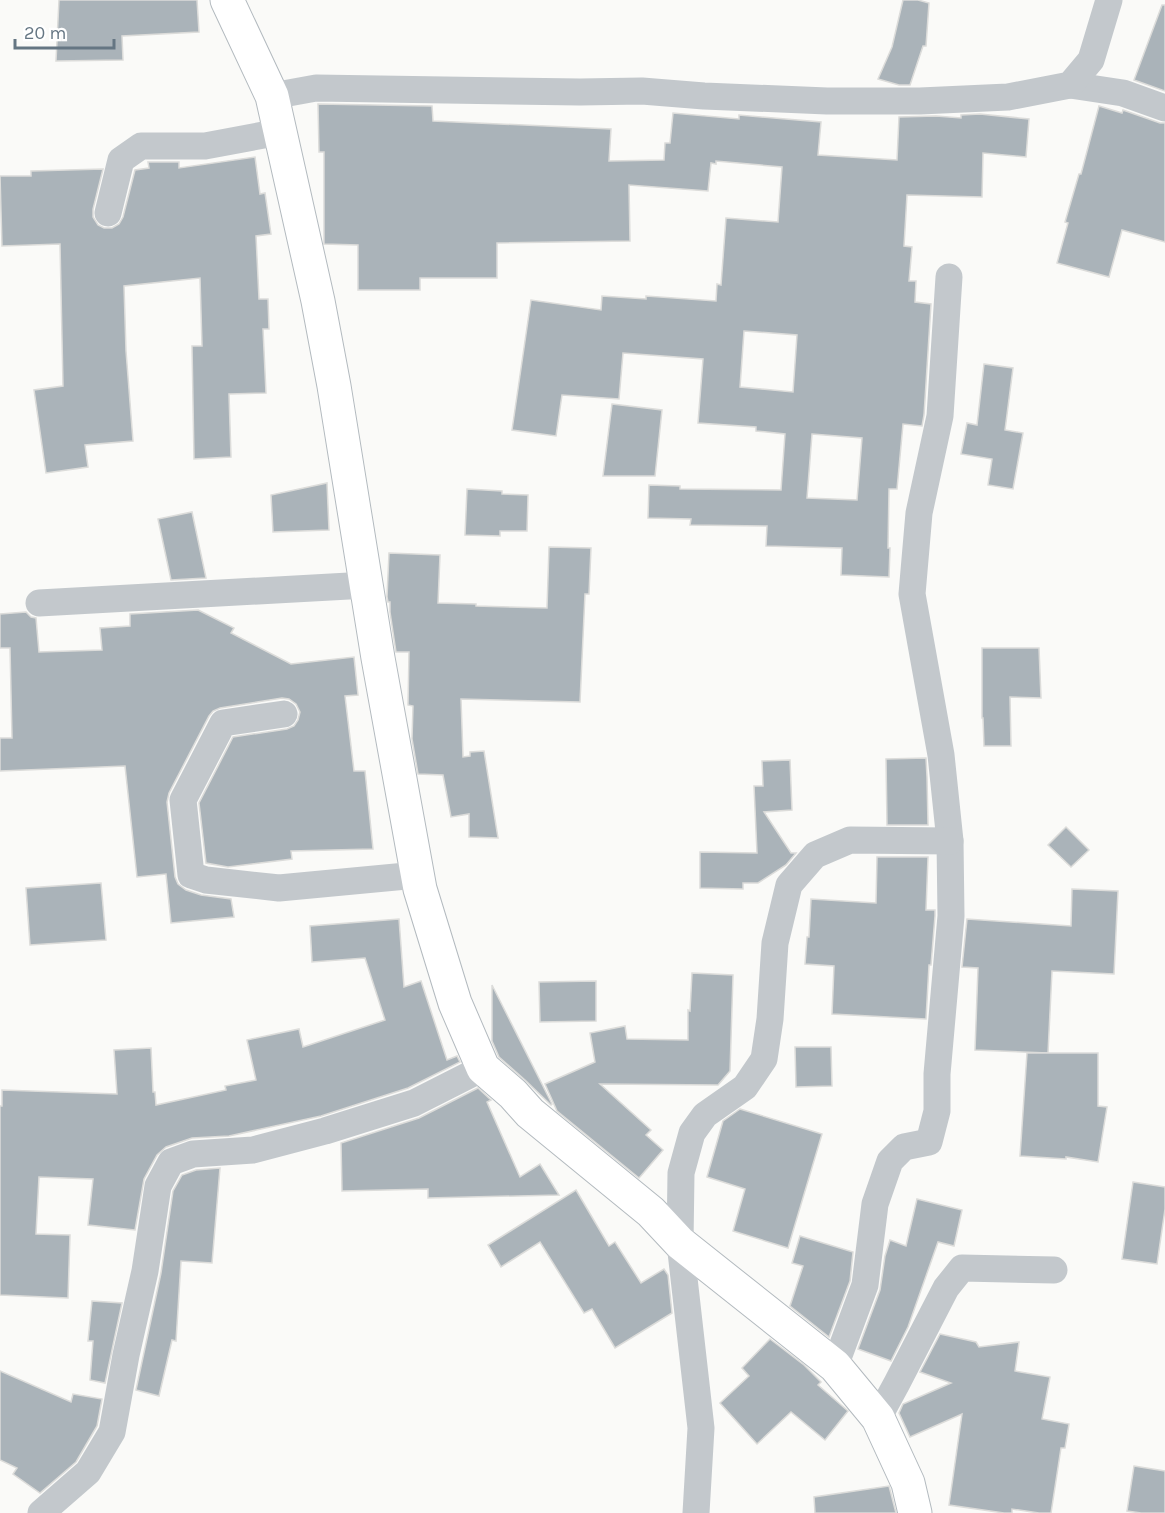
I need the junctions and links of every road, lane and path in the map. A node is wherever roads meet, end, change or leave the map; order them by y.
1 (226, 0) edge
2 (1109, 0) edge
3 (1070, 86) junction
4 (272, 96) junction
5 (1165, 108) edge
6 (280, 132) junction
7 (108, 213) dead end
8 (950, 277) dead end
9 (367, 585) junction
10 (39, 603) dead end
11 (284, 714) dead end
12 (950, 841) junction
13 (417, 875) junction
14 (483, 1068) junction
15 (680, 1243) junction
16 (1054, 1270) dead end
17 (835, 1366) junction
18 (878, 1418) junction
19 (41, 1513) edge
20 (696, 1513) edge
21 (915, 1513) edge

1 - 4 street
2 - 3 street
3 - 4 street
3 - 5 street
4 - 6 street
6 - 7 street
6 - 9 street
8 - 12 street
9 - 10 street
9 - 13 street
11 - 13 street
12 - 15 street
12 - 17 street
13 - 14 street
14 - 15 street
14 - 19 street
15 - 17 street
15 - 20 street
16 - 18 street
17 - 18 street
18 - 21 street

